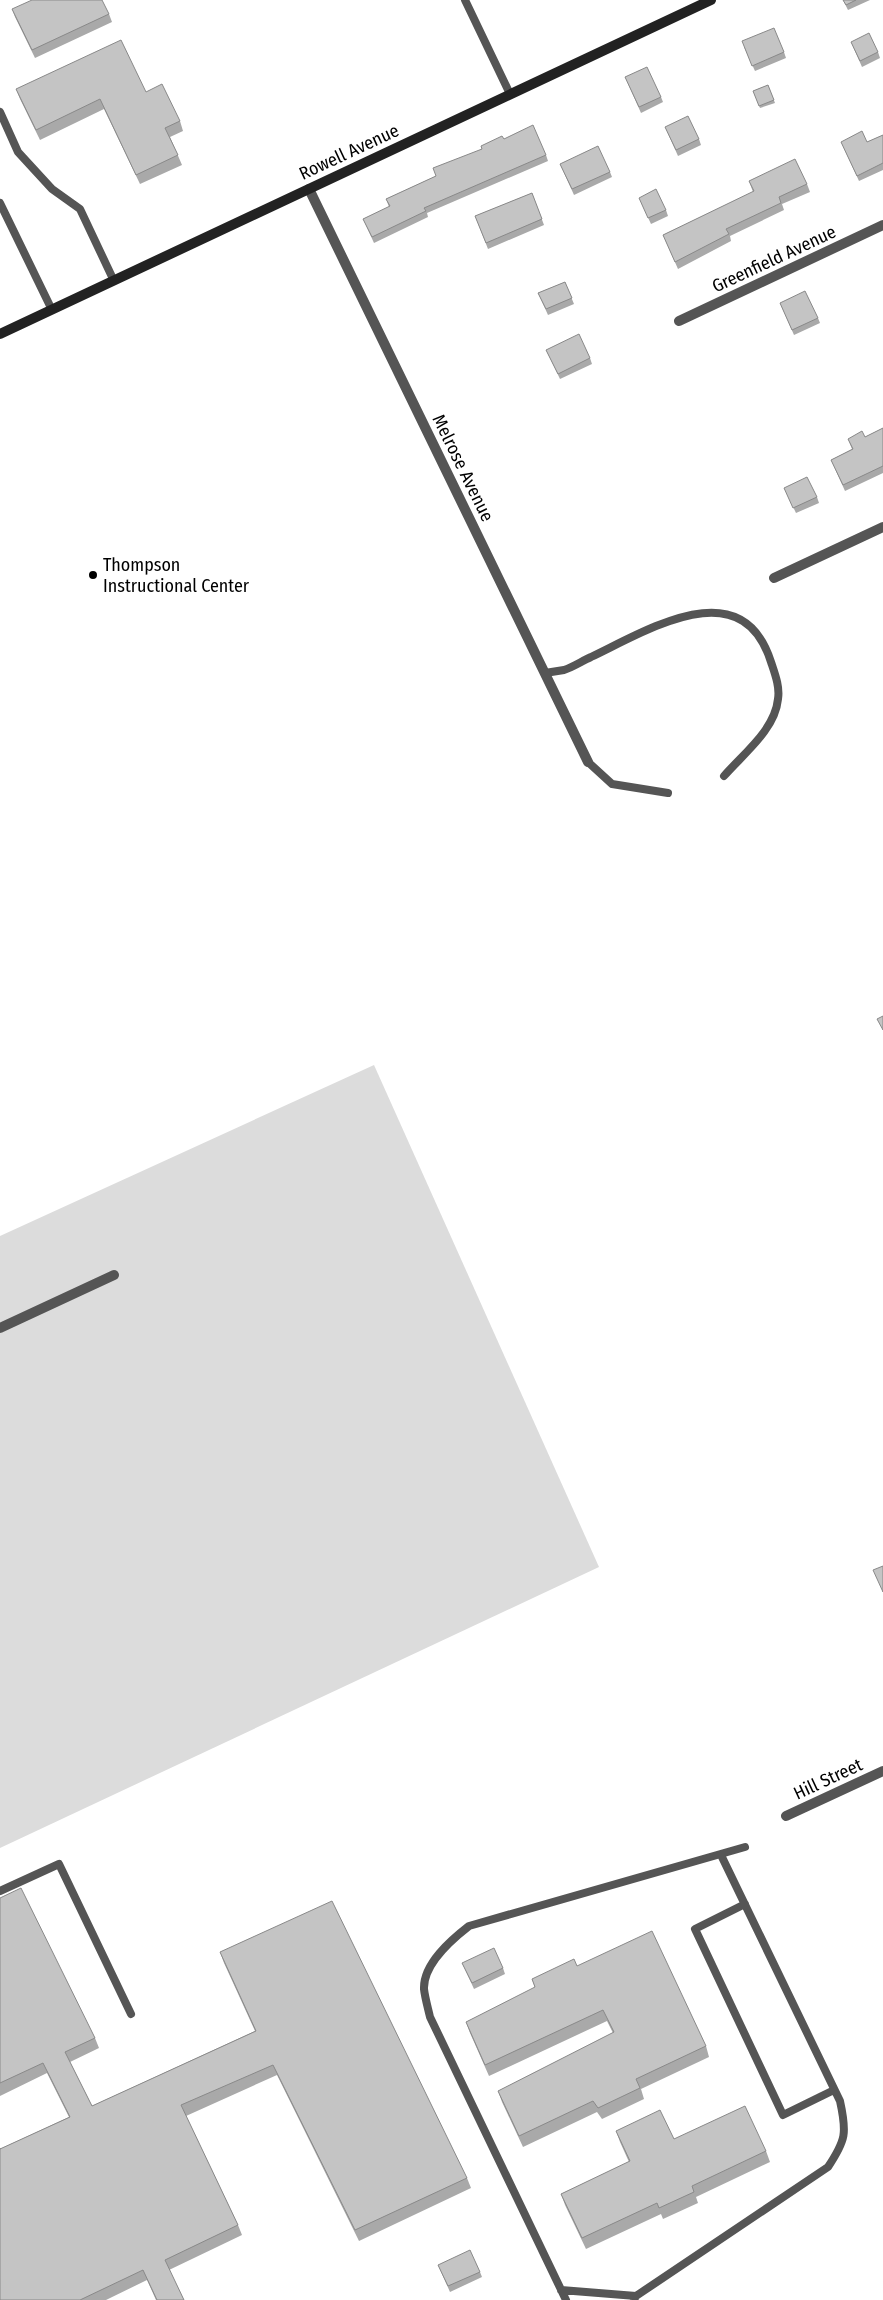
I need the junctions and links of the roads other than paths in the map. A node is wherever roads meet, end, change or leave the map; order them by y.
1 (465, 0) edge
2 (711, 0) edge
3 (510, 94) junction
4 (0, 112) edge
5 (309, 189) junction
6 (0, 203) edge
7 (883, 225) edge
8 (114, 281) junction
9 (52, 310) junction
10 (679, 321) dead end
11 (0, 334) edge
12 (883, 527) edge
13 (774, 578) dead end
14 (545, 672) junction
15 (588, 762) joint
16 (724, 776) dead end
17 (668, 793) dead end
18 (114, 1275) dead end
19 (0, 1328) edge
20 (883, 1771) edge
21 (786, 1816) dead end
22 (745, 1848) dead end
23 (721, 1855) junction
24 (0, 1891) edge
25 (745, 1904) junction
26 (131, 2014) dead end
27 (834, 2090) junction
28 (561, 2290) junction
29 (635, 2298) edge
30 (566, 2300) edge

1 - 3 lane
2 - 3 street, Rowell Avenue
3 - 5 street, Rowell Avenue
4 - 8 lane
5 - 8 street, Rowell Avenue
5 - 14 street, Melrose Avenue
6 - 9 lane
7 - 10 street, Greenfield Avenue
8 - 9 street, Rowell Avenue
9 - 11 street, Rowell Avenue
12 - 13 street
14 - 15 street, Melrose Avenue
14 - 16 lane
15 - 17 lane
18 - 19 street
20 - 21 street, Hill Street
22 - 23 lane
23 - 25 lane
23 - 28 lane
24 - 26 lane
25 - 27 lane
25 - 27 lane
27 - 29 lane
28 - 29 lane
28 - 30 lane

